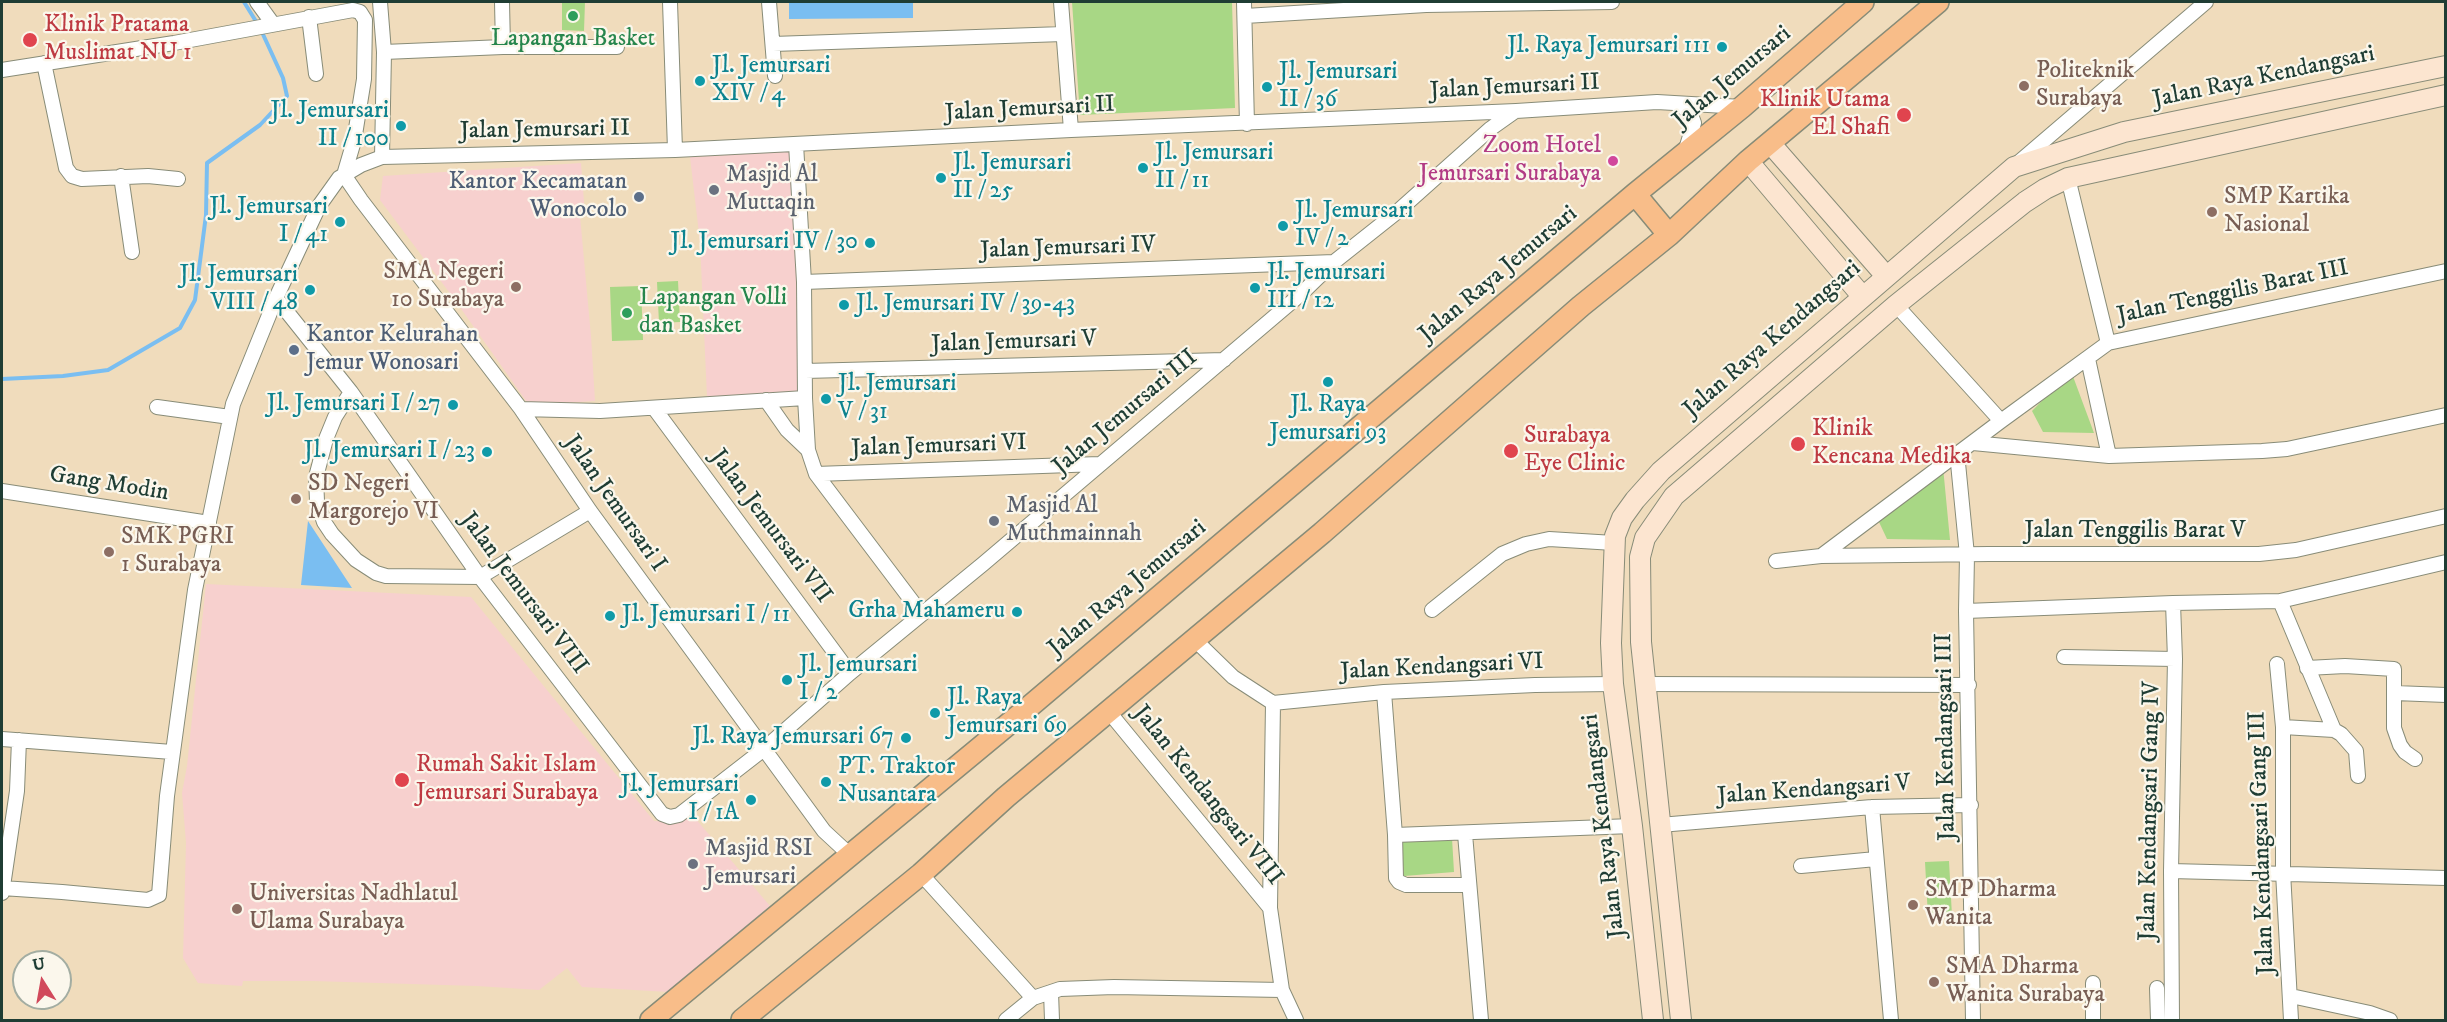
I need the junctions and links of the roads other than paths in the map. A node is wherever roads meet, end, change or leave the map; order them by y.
1 (257, 2) edge
2 (380, 2) edge
3 (502, 2) edge
4 (670, 2) edge
5 (769, 2) edge
6 (1061, 2) edge
7 (1542, 2) edge
8 (1611, 2) edge
9 (1863, 2) edge
10 (1938, 2) edge
11 (2206, 2) edge
12 (1426, 3) edge
13 (1364, 5) edge
14 (1245, 9) edge
15 (309, 17) junction
16 (271, 25) junction
17 (1063, 34) junction
18 (773, 44) junction
19 (503, 47) junction
20 (617, 47) dead end
21 (384, 52) junction
22 (44, 63) junction
23 (2445, 66) edge
24 (2, 70) edge
25 (316, 74) dead end
26 (776, 76) dead end
27 (2445, 95) edge
28 (1679, 105) junction
29 (1742, 107) junction
30 (1516, 111) junction
31 (1247, 124) junction
32 (1071, 130) junction
33 (1770, 143) junction
34 (796, 144) junction
35 (675, 150) junction
36 (1684, 153) junction
37 (382, 158) junction
38 (1748, 161) junction
39 (2014, 167) junction
40 (344, 175) junction
41 (122, 176) junction
42 (2068, 178) junction
43 (178, 179) dead end
44 (1635, 194) junction
45 (1669, 235) junction
46 (132, 252) dead end
47 (1334, 262) junction
48 (2445, 271) edge
49 (1886, 276) junction
50 (804, 282) junction
51 (1862, 296) junction
52 (276, 298) junction
53 (1896, 305) junction
54 (2108, 343) junction
55 (2088, 358) junction
56 (1224, 360) junction
57 (805, 371) junction
58 (1762, 382) junction
59 (351, 392) junction
60 (805, 398) junction
61 (766, 400) junction
62 (1779, 406) junction
63 (157, 407) dead end
64 (654, 408) junction
65 (521, 409) junction
66 (2445, 415) edge
67 (230, 417) junction
68 (2001, 421) junction
69 (1973, 443) junction
70 (808, 450) junction
71 (1957, 453) junction
72 (2109, 456) junction
73 (1099, 464) junction
74 (816, 474) junction
75 (2, 491) edge
76 (590, 512) junction
77 (2445, 516) edge
78 (209, 522) junction
79 (1614, 543) junction
80 (1967, 555) junction
81 (1821, 556) junction
82 (1776, 561) dead end
83 (2445, 562) edge
84 (480, 577) junction
85 (2280, 601) junction
86 (2173, 603) junction
87 (1432, 610) dead end
88 (1966, 611) junction
89 (921, 613) junction
90 (1194, 639) junction
91 (1641, 642) junction
92 (1611, 643) junction
93 (2064, 657) dead end
94 (2175, 659) junction
95 (2277, 664) dead end
96 (2307, 668) junction
97 (850, 673) junction
98 (1613, 684) junction
99 (1644, 684) junction
100 (1969, 685) junction
101 (1384, 692) junction
102 (2395, 693) junction
103 (2445, 695) edge
104 (1273, 703) junction
105 (1109, 712) junction
106 (2283, 727) junction
107 (2334, 730) junction
108 (2, 739) edge
109 (19, 741) junction
110 (764, 749) junction
111 (166, 751) junction
112 (2415, 759) dead end
113 (2358, 776) dead end
114 (1971, 805) junction
115 (1872, 807) junction
116 (1632, 825) junction
117 (1660, 825) junction
118 (1466, 834) junction
119 (1395, 835) junction
120 (851, 856) junction
121 (1876, 859) junction
122 (1801, 866) dead end
123 (2170, 871) junction
124 (2283, 872) junction
125 (921, 874) junction
126 (2445, 878) edge
127 (1469, 885) junction
128 (2, 890) edge
129 (1270, 908) junction
130 (2093, 983) dead end
131 (2157, 988) dead end
132 (1055, 990) junction
133 (1282, 990) junction
134 (2291, 996) junction
135 (1033, 998) junction
136 (1680, 1012) edge
137 (1652, 1014) edge
138 (651, 1020) edge
139 (742, 1020) edge
140 (1006, 1020) edge
141 (1052, 1020) edge
142 (1296, 1020) edge
143 (1481, 1020) edge
144 (1891, 1020) edge
145 (1973, 1020) edge
146 (2093, 1020) edge
147 (2158, 1020) edge
148 (2172, 1020) edge
149 (2291, 1020) edge
150 (2390, 1020) edge

1 - 16 street
2 - 21 street
3 - 19 street
4 - 35 street
5 - 18 street
6 - 17 street
7 - 8 street
7 - 12 street
9 - 29 main road, Jalan Jemursari
10 - 33 main road
11 - 39 street
12 - 13 street
13 - 14 street
14 - 31 street
15 - 16 street
15 - 25 street
15 - 40 street
16 - 22 street
17 - 18 street
17 - 32 street
18 - 26 street
19 - 20 street
19 - 21 street
21 - 37 street
22 - 24 street
22 - 41 street
23 - 39 main road, Jalan Raya Kendangsari
27 - 42 main road
28 - 29 street, Jalan Jemursari II
28 - 30 street, Jalan Jemursari II
28 - 36 street
29 - 36 main road, Jalan Jemursari
30 - 31 street, Jalan Jemursari II
30 - 47 street, Jalan Jemursari III
31 - 32 street, Jalan Jemursari II
32 - 34 street, Jalan Jemursari II
33 - 38 main road
33 - 49 main road
34 - 35 street, Jalan Jemursari II
34 - 50 street, Jalan Jemursari VI
35 - 37 street, Jalan Jemursari II
36 - 44 main road, Jalan Jemursari
37 - 40 street
38 - 45 main road
38 - 51 main road
39 - 49 main road, Jalan Raya Kendangsari
40 - 52 street
40 - 65 street, Jalan Jemursari I
41 - 43 street
41 - 46 street
42 - 53 main road
42 - 54 street
44 - 45 main road
44 - 120 main road, Jalan Raya Jemursari
45 - 90 main road
47 - 50 street, Jalan Jemursari IV
47 - 56 street, Jalan Jemursari III
48 - 54 street, Jalan Tenggilis Barat III
49 - 51 main road, Jalan Raya Kendangsari
50 - 57 street, Jalan Jemursari VI
51 - 58 main road, Jalan Raya Kendangsari
52 - 59 street, Jalan Jemursari VIII
52 - 67 street
53 - 62 main road
53 - 68 street
54 - 55 street, Jalan Tenggilis Barat III
55 - 68 street, Jalan Tenggilis Barat III
55 - 72 street
56 - 57 street, Jalan Jemursari V
56 - 73 street, Jalan Jemursari III
57 - 60 street, Jalan Jemursari VI
58 - 62 main road
58 - 79 main road, Jalan Raya Kendangsari
59 - 84 street, Jalan Jemursari VIII
59 - 84 street
60 - 61 street
60 - 70 street, Jalan Jemursari VI
61 - 64 street
61 - 70 street, Jalan Jemursari VI
62 - 91 main road
63 - 67 street
64 - 65 street
64 - 97 street, Jalan Jemursari VII
65 - 76 street, Jalan Jemursari I
66 - 72 street
67 - 78 street
68 - 69 street, Jalan Tenggilis Barat III
69 - 71 street, Jalan Tenggilis Barat III
69 - 72 street
70 - 74 street, Jalan Jemursari VI
71 - 80 street, Jalan Kendangsari III
71 - 81 street, Jalan Tenggilis Barat III
73 - 74 street, Jalan Jemursari VI
73 - 89 street, Jalan Jemursari III
74 - 89 street, Jalan Jemursari VI
75 - 78 street, Gang Modin
76 - 84 street
76 - 110 street, Jalan Jemursari I
77 - 80 street, Jalan Tenggilis Barat V
78 - 111 street
79 - 87 street
79 - 92 main road, Jalan Raya Kendangsari
80 - 81 street, Jalan Tenggilis Barat V
80 - 88 street, Jalan Kendangsari III
81 - 82 street, Jalan Tenggilis Barat V
83 - 85 street
84 - 110 street, Jalan Jemursari VIII
85 - 86 street
85 - 96 street
86 - 88 street
86 - 94 street, Jalan Kendangsari Gang IV
88 - 100 street, Jalan Kendangsari III
89 - 97 street, Jalan Jemursari III
90 - 104 street
90 - 105 main road
91 - 92 main road
91 - 99 main road
92 - 98 main road, Jalan Raya Kendangsari
93 - 94 street
94 - 123 street, Jalan Kendangsari Gang IV
95 - 106 street, Jalan Kendangsari Gang III
96 - 102 street
96 - 107 street
97 - 110 street, Jalan Jemursari III
98 - 101 street, Jalan Kendangsari VI
98 - 116 main road, Jalan Raya Kendangsari
99 - 100 street
99 - 117 main road
100 - 114 street, Jalan Kendangsari III
101 - 104 street, Jalan Kendangsari VI
101 - 119 street
102 - 103 street
102 - 112 street
104 - 129 street
105 - 125 main road
105 - 129 street, Jalan Kendangsari VIII
106 - 107 street
106 - 124 street, Jalan Kendangsari Gang III
107 - 113 street
108 - 109 street
109 - 111 street
109 - 128 street
110 - 120 street, Jalan Jemursari I
111 - 128 street
114 - 115 street, Jalan Kendangsari V
114 - 145 street, Jalan Kendangsari III
115 - 117 street, Jalan Kendangsari V
115 - 121 street
116 - 118 street
116 - 137 main road, Jalan Raya Kendangsari
117 - 136 main road
118 - 119 street
118 - 127 street
119 - 127 street
120 - 138 main road, Jalan Raya Jemursari
121 - 122 street
121 - 144 street
123 - 124 street
123 - 148 street, Jalan Kendangsari Gang IV
124 - 126 street
124 - 134 street, Jalan Kendangsari Gang III
125 - 135 street
125 - 139 main road
127 - 143 street
129 - 133 street
130 - 146 street
131 - 147 street
132 - 133 street
132 - 135 street
132 - 141 street
133 - 142 street
134 - 149 street, Jalan Kendangsari Gang III
134 - 150 street
135 - 140 street
136 - 137 main road

